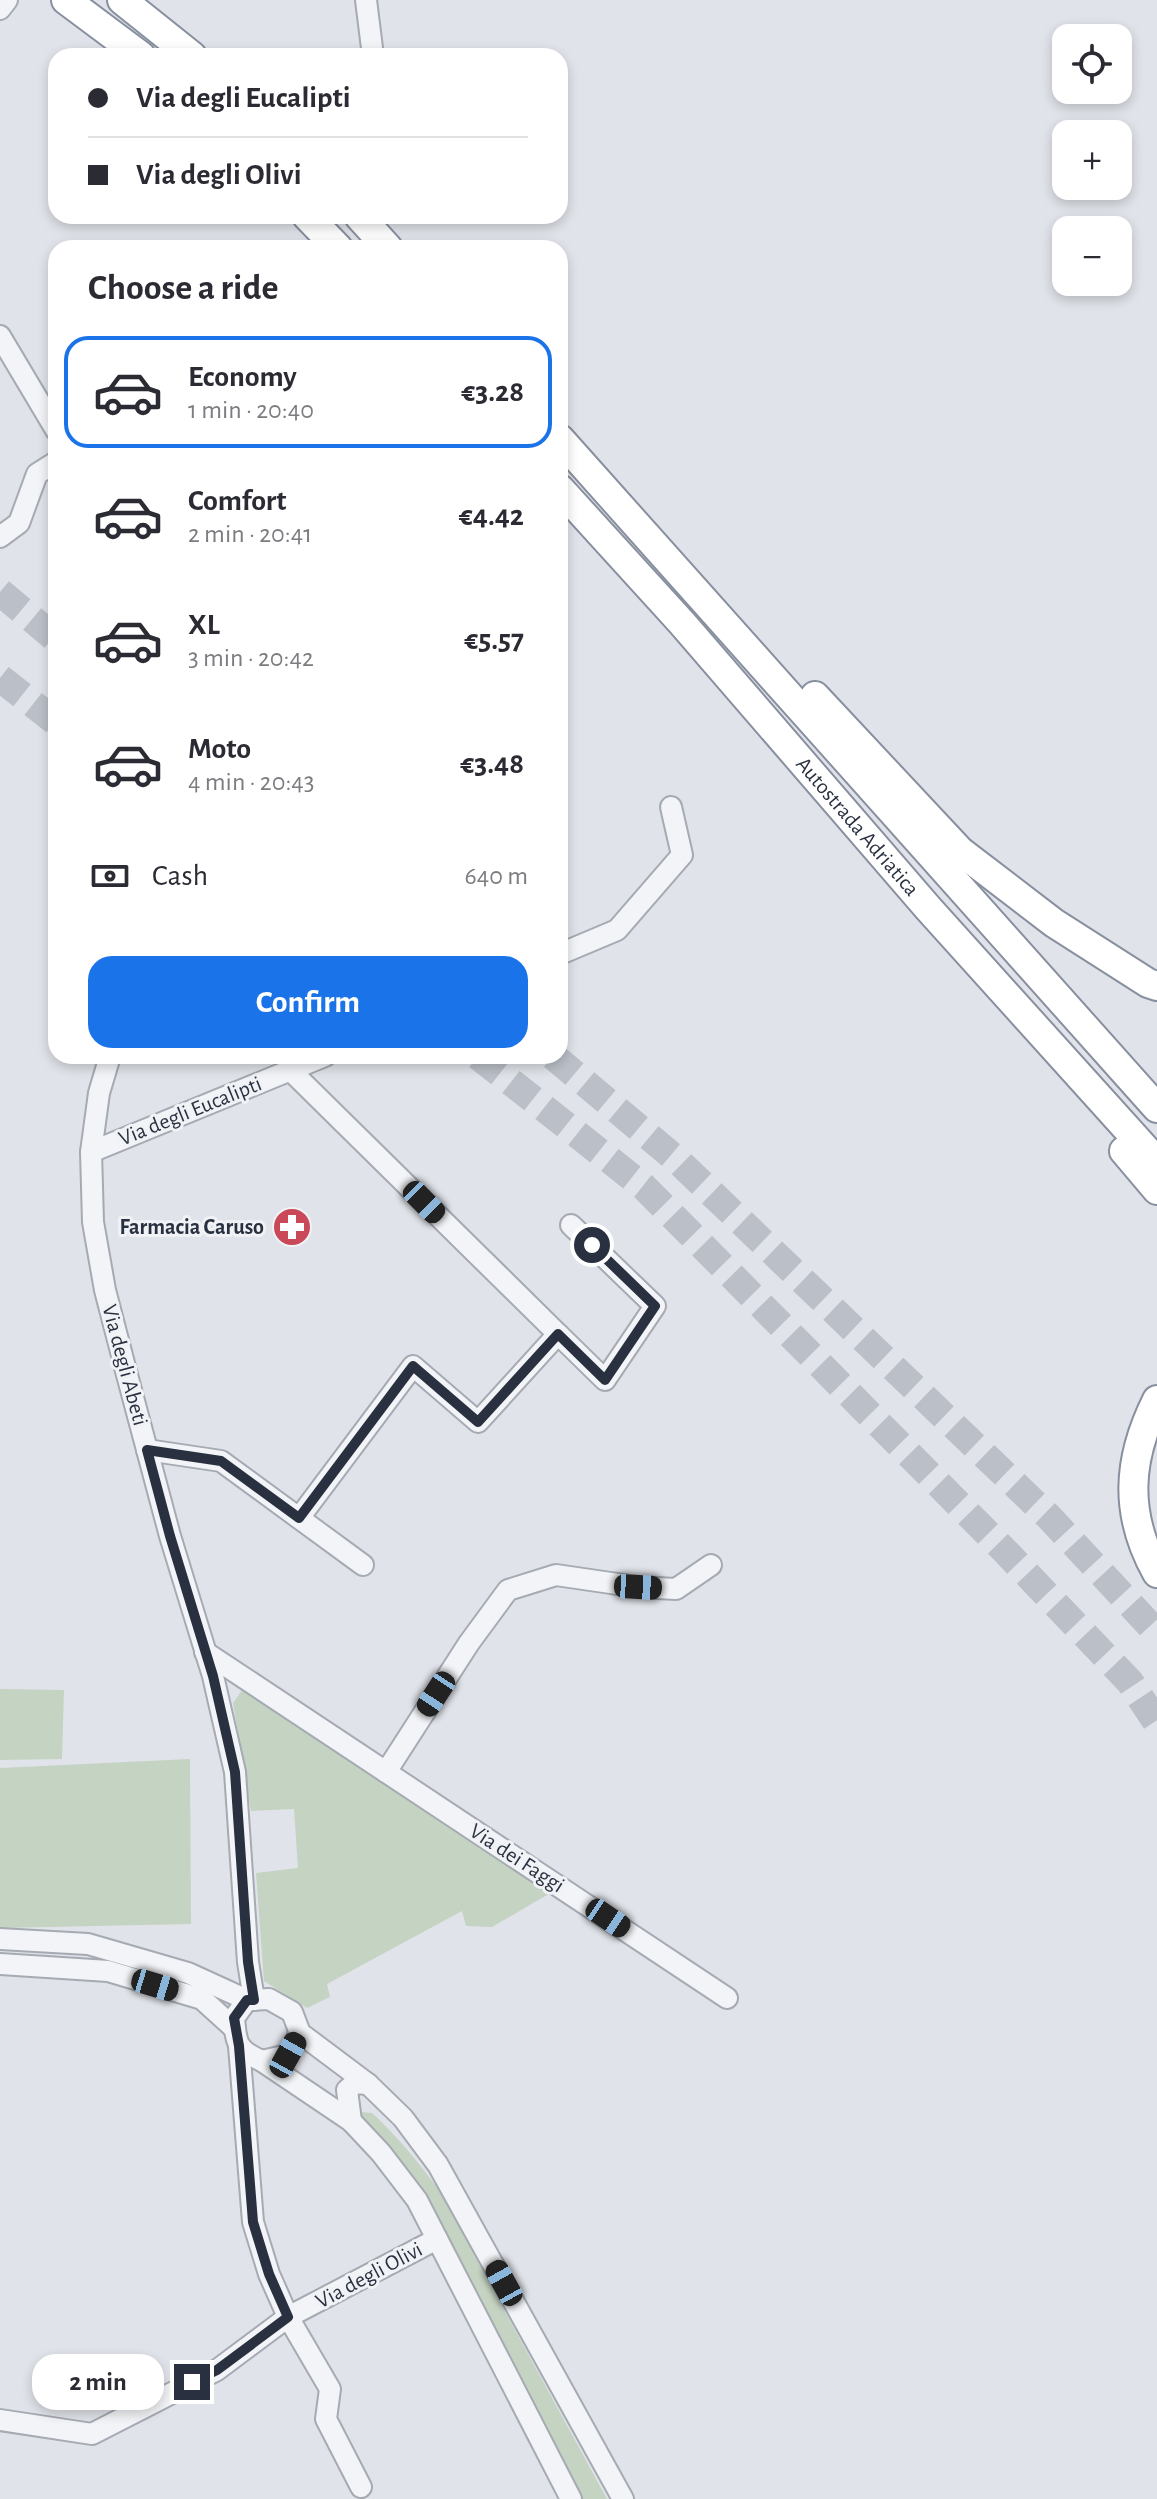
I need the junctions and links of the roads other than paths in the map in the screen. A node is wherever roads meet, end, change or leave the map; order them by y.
1 (7, 0) edge
2 (66, 0) edge
3 (122, 0) edge
4 (366, 0) edge
5 (0, 9) edge
6 (130, 48) edge
7 (182, 48) edge
8 (372, 48) edge
9 (315, 224) edge
10 (366, 224) edge
11 (330, 240) edge
12 (381, 240) edge
13 (0, 336) edge
14 (48, 417) edge
15 (568, 446) edge
16 (568, 447) edge
17 (48, 467) edge
18 (568, 498) edge
19 (0, 537) edge
20 (671, 807) dead end
21 (928, 908) junction
22 (568, 951) edge
23 (1157, 986) edge
24 (108, 1064) edge
25 (305, 1064) edge
26 (290, 1070) junction
27 (1157, 1108) edge
28 (91, 1152) junction
29 (1157, 1162) edge
30 (1157, 1190) edge
31 (571, 1225) dead end
32 (558, 1334) junction
33 (1157, 1400) edge
34 (147, 1450) junction
35 (299, 1518) junction
36 (363, 1565) dead end
37 (711, 1565) dead end
38 (1157, 1573) edge
39 (205, 1652) junction
40 (386, 1772) junction
41 (0, 1939) edge
42 (117, 1952) junction
43 (0, 1964) edge
44 (108, 1971) junction
45 (727, 1998) dead end
46 (250, 2000) junction
47 (300, 2033) junction
48 (237, 2037) junction
49 (262, 2061) junction
50 (368, 2084) junction
51 (351, 2121) junction
52 (437, 2239) junction
53 (288, 2317) junction
54 (0, 2420) edge
55 (361, 2487) dead end
56 (571, 2499) edge
57 (623, 2499) edge

1 - 5 street
2 - 6 highway
3 - 7 highway
4 - 8 street
9 - 11 highway
10 - 12 highway
13 - 14 street
15 - 23 highway
16 - 27 highway, Autostrada Adriatica
17 - 19 street
18 - 21 highway, Autostrada Adriatica
20 - 22 street
21 - 29 highway, Autostrada Adriatica
21 - 30 highway
24 - 28 street, Via degli Abeti
25 - 26 street, Via degli Eucalipti
26 - 28 street, Via degli Eucalipti
26 - 32 street, Via degli Eucalipti
28 - 34 street, Via degli Abeti
31 - 32 street, Via degli Eucalipti
32 - 35 street
33 - 38 highway
34 - 35 street
34 - 39 street, Via degli Abeti
35 - 36 street
37 - 40 street
39 - 40 street, Via dei Faggi
39 - 46 street, Via degli Abeti
40 - 45 street, Via dei Faggi
41 - 42 street
42 - 44 street
42 - 46 street
43 - 44 street
44 - 48 street
46 - 47 street
46 - 48 street
47 - 49 street
47 - 50 street
48 - 49 street
48 - 53 street
49 - 51 street
50 - 51 street
50 - 57 street
51 - 52 street
52 - 53 street, Via degli Olivi
52 - 56 street
53 - 54 street, Via degli Olivi
53 - 55 street

